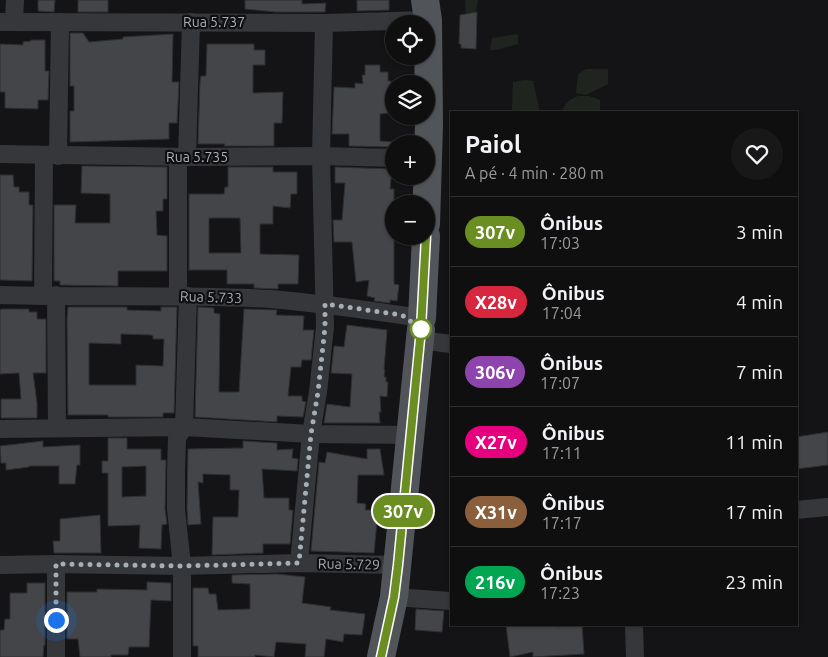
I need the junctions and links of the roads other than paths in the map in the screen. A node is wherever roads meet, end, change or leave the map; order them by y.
1 (15, 0) edge
2 (427, 10) edge
3 (7, 22) edge
4 (60, 22) junction
5 (191, 22) junction
6 (324, 23) junction
7 (428, 135) edge
8 (0, 154) edge
9 (51, 156) junction
10 (321, 156) junction
11 (182, 157) junction
12 (385, 158) edge
13 (426, 245) edge
14 (0, 295) edge
15 (50, 296) junction
16 (183, 296) junction
17 (325, 304) junction
18 (421, 329) junction
19 (450, 344) edge
20 (184, 427) junction
21 (57, 428) junction
22 (0, 429) edge
23 (311, 434) junction
24 (411, 435) junction
25 (828, 507) edge
26 (798, 510) edge
27 (299, 563) junction
28 (56, 564) junction
29 (0, 565) edge
30 (398, 565) junction
31 (182, 566) junction
32 (394, 597) junction
33 (450, 601) edge
34 (634, 626) edge
35 (56, 657) edge
36 (182, 657) edge
37 (381, 657) edge
38 (634, 657) edge

1 - 3 street
2 - 6 street, Rua 5.737
2 - 7 main road
3 - 4 street, Rua 5.737
4 - 5 street, Rua 5.737
4 - 9 street
5 - 6 street, Rua 5.737
5 - 11 street
6 - 10 street
8 - 9 street, Rua 5.735
9 - 11 street, Rua 5.735
9 - 15 street
10 - 11 street, Rua 5.735
10 - 12 street, Rua 5.735
10 - 17 street
11 - 16 street
13 - 18 main road
14 - 15 street, Rua 5.733
15 - 16 street, Rua 5.733
15 - 21 street
16 - 17 street, Rua 5.733
16 - 20 street
17 - 18 street, Rua 5.733
17 - 23 street
18 - 19 street, Rua 5.733
18 - 24 main road
20 - 21 street
20 - 23 street
20 - 31 street
21 - 22 street
23 - 24 street
23 - 27 street
24 - 30 main road
25 - 26 street
27 - 30 street, Rua 5.729
27 - 31 street, Rua 5.729
28 - 29 street, Rua 5.729
28 - 31 street, Rua 5.729
28 - 35 street
30 - 32 main road
31 - 36 street
32 - 33 street
32 - 37 main road
34 - 38 street

